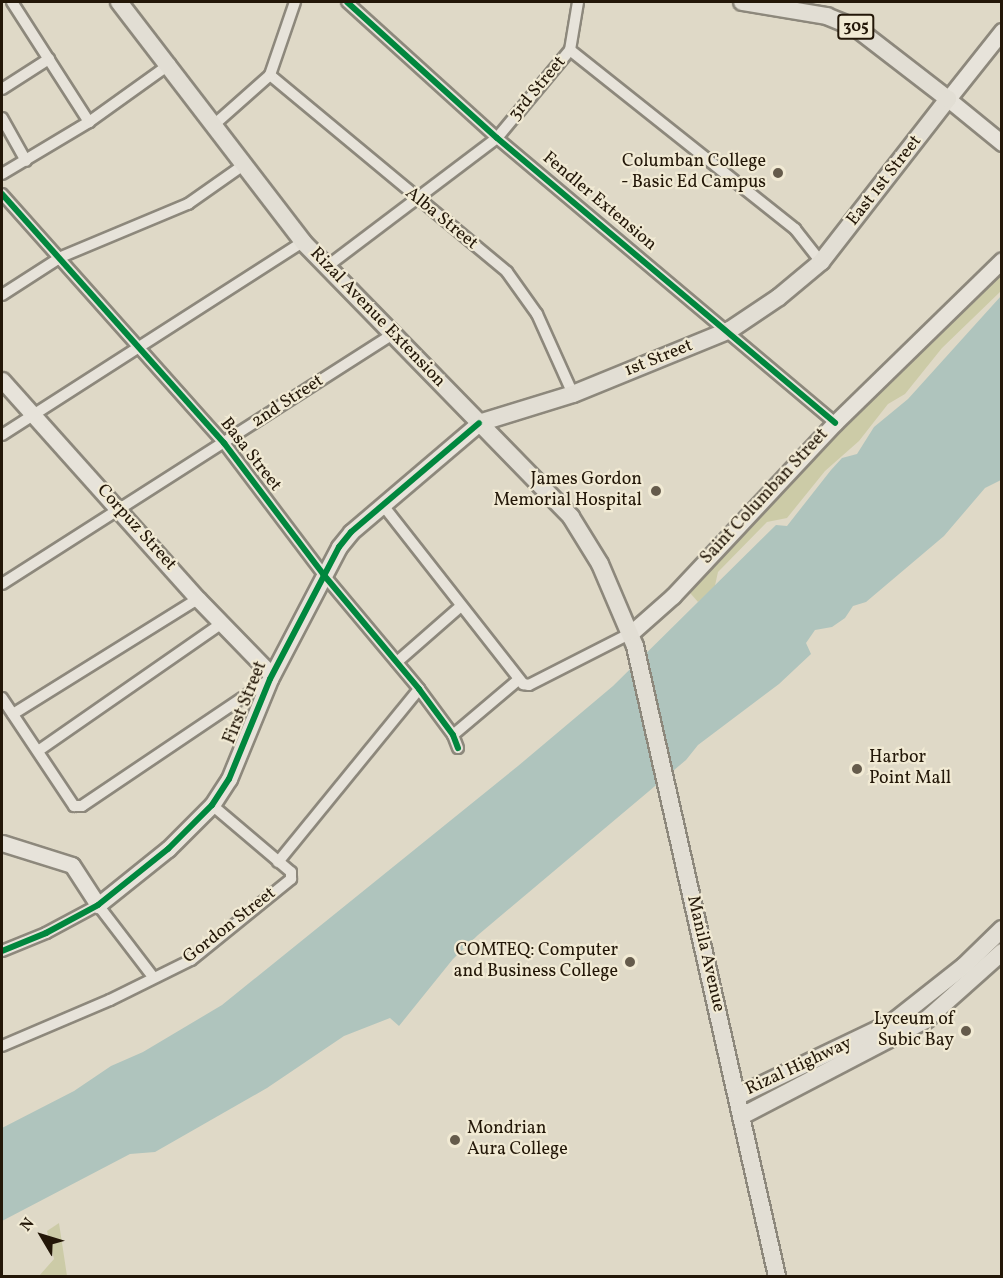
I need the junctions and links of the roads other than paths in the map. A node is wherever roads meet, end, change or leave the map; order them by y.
1 (12, 2) edge
2 (119, 2) edge
3 (295, 2) edge
4 (347, 2) edge
5 (578, 2) edge
6 (742, 2) edge
7 (1002, 31) edge
8 (570, 50) junction
9 (49, 59) junction
10 (170, 64) junction
11 (270, 75) junction
12 (2, 89) edge
13 (948, 99) junction
14 (2, 118) edge
15 (89, 122) junction
16 (216, 123) junction
17 (497, 138) junction
18 (1002, 143) edge
19 (26, 161) junction
20 (245, 164) junction
21 (2, 174) edge
22 (2, 194) edge
23 (418, 200) junction
24 (303, 242) junction
25 (61, 257) junction
26 (1002, 260) edge
27 (821, 262) junction
28 (325, 267) junction
29 (2, 295) edge
30 (730, 330) junction
31 (391, 335) junction
32 (140, 346) junction
33 (2, 380) edge
34 (573, 394) junction
35 (33, 415) junction
36 (479, 423) junction
37 (836, 423) junction
38 (2, 435) edge
39 (224, 443) junction
40 (382, 504) junction
41 (119, 509) junction
42 (323, 574) junction
43 (2, 584) edge
44 (198, 599) junction
45 (461, 606) junction
46 (222, 623) junction
47 (632, 633) junction
48 (397, 662) junction
49 (271, 677) junction
50 (518, 680) junction
51 (419, 689) junction
52 (2, 698) edge
53 (13, 714) junction
54 (453, 735) junction
55 (458, 748) dead end
56 (38, 751) junction
57 (212, 806) junction
58 (2, 843) edge
59 (278, 862) junction
60 (98, 905) junction
61 (1002, 929) edge
62 (2, 951) edge
63 (1002, 952) edge
64 (153, 977) junction
65 (2, 1046) edge
66 (738, 1096) junction
67 (742, 1116) junction
68 (777, 1276) edge

1 - 9 street
2 - 10 main road, Rizal Avenue Extension
3 - 11 street
4 - 17 street, Fendler Extension
5 - 8 street, 3rd Street
6 - 13 main road, 305
7 - 13 street
8 - 17 street, 3rd Street
8 - 27 street
9 - 12 street
9 - 15 street
10 - 15 street
10 - 16 main road, Rizal Avenue Extension
11 - 16 street
11 - 23 street, Alba Street
13 - 18 street, 305
13 - 27 main road, East 1st Street
14 - 19 street
15 - 19 street
16 - 20 main road, Rizal Avenue Extension
17 - 23 street, 3rd Street
17 - 30 street, Fendler Extension
19 - 21 street
20 - 24 main road, Rizal Avenue Extension
20 - 25 street
22 - 25 street, Basa Street
23 - 28 street, 3rd Street
23 - 34 street, Alba Street
24 - 28 main road, Rizal Avenue Extension
24 - 32 street
25 - 29 street
25 - 32 street, Basa Street
26 - 37 street, Saint Columban Street
27 - 30 main road, 1st Street
28 - 31 main road, Rizal Avenue Extension
30 - 34 main road, 1st Street
30 - 37 street, Fendler Extension
31 - 36 main road, Rizal Avenue Extension
31 - 39 street, 2nd Street
32 - 35 street
32 - 39 street, Basa Street
33 - 35 street, Corpuz Street
34 - 36 main road, 1st Street
35 - 38 street
35 - 41 street, Corpuz Street
36 - 40 street, First Street
36 - 47 main road, Rizal Avenue Extension
37 - 47 street, Saint Columban Street
39 - 41 street, 2nd Street
39 - 42 street, Basa Street
40 - 42 street, First Street
40 - 45 street
41 - 43 street, 2nd Street
41 - 44 street, Corpuz Street
42 - 48 street, Basa Street
42 - 49 street, First Street
44 - 46 street, Corpuz Street
44 - 53 street
45 - 48 street
45 - 50 street
46 - 49 street, Corpuz Street
46 - 56 street
47 - 50 street
47 - 66 main road, Manila Avenue
48 - 51 street, Basa Street
49 - 56 street
49 - 57 street, First Street
50 - 54 street
51 - 54 street, Basa Street
51 - 59 street
52 - 53 street
53 - 56 street
54 - 55 street, Basa Street
57 - 59 street, Gordon Street
57 - 60 street, First Street
58 - 60 street
59 - 64 street, Gordon Street
60 - 62 street, First Street
60 - 64 street
61 - 66 main road, Rizal Highway
63 - 67 main road, Rizal Highway
64 - 65 street, Gordon Street
66 - 67 main road, Manila Avenue
67 - 68 main road, Manila Avenue

